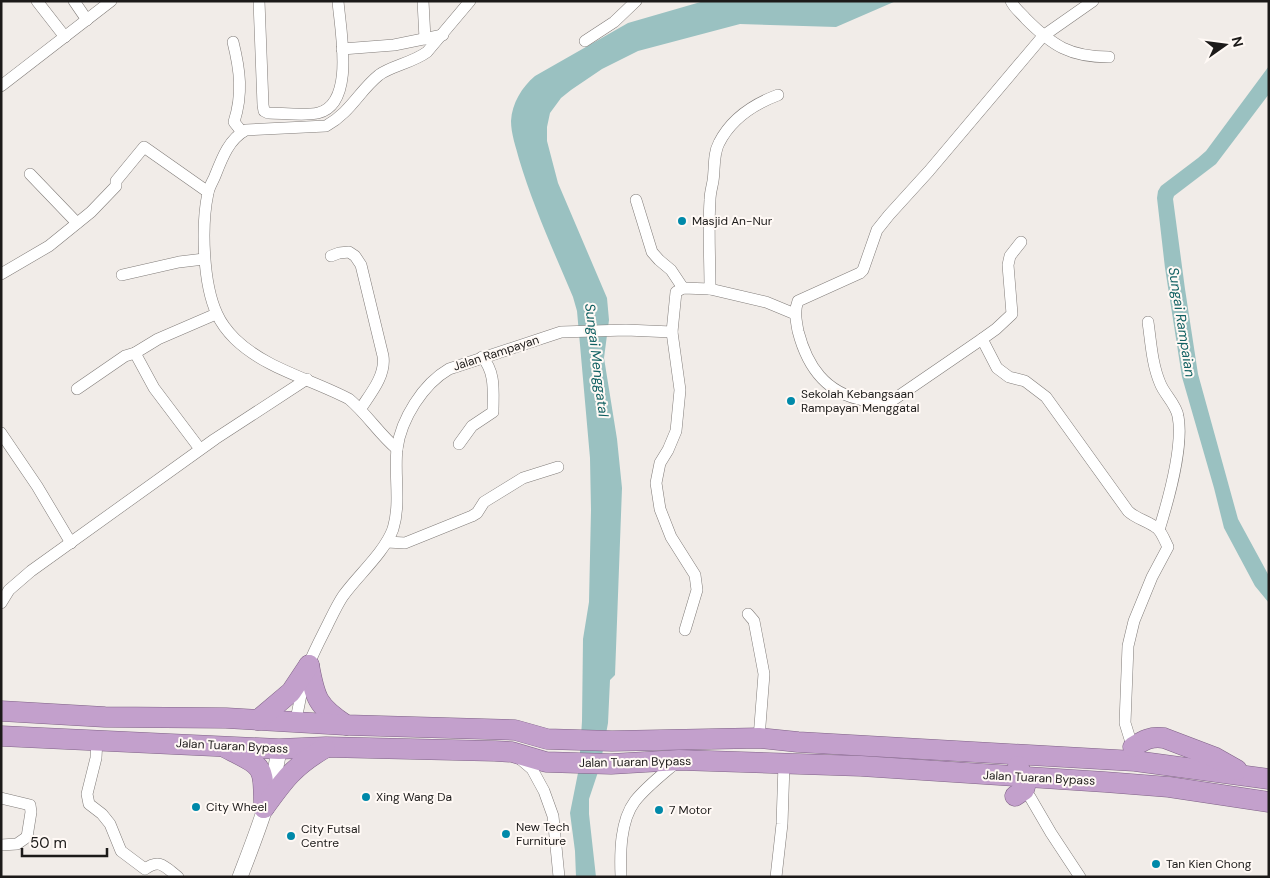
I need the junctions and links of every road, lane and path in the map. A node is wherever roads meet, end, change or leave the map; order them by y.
1 (38, 1) edge
2 (74, 1) edge
3 (111, 1) edge
4 (259, 1) edge
5 (338, 1) edge
6 (423, 1) edge
7 (470, 1) edge
8 (636, 1) edge
9 (1010, 1) edge
10 (1093, 1) edge
11 (87, 20) junction
12 (443, 35) junction
13 (65, 36) junction
14 (1043, 36) junction
15 (425, 38) junction
16 (585, 41) dead end
17 (233, 42) dead end
18 (342, 50) junction
19 (1109, 57) dead end
20 (1, 86) edge
21 (778, 95) dead end
22 (242, 132) junction
23 (30, 174) dead end
24 (208, 192) junction
25 (636, 200) dead end
26 (77, 223) junction
27 (1021, 242) dead end
28 (331, 256) dead end
29 (204, 259) junction
30 (1, 274) edge
31 (122, 275) dead end
32 (683, 288) junction
33 (710, 289) junction
34 (216, 314) junction
35 (795, 314) junction
36 (1148, 322) dead end
37 (672, 332) junction
38 (982, 339) junction
39 (135, 353) junction
40 (482, 357) junction
41 (307, 379) junction
42 (76, 389) dead end
43 (361, 408) junction
44 (1, 433) edge
45 (458, 444) dead end
46 (200, 449) junction
47 (397, 449) junction
48 (558, 466) dead end
49 (1159, 530) junction
50 (387, 542) junction
51 (71, 543) junction
52 (1, 603) edge
53 (748, 614) dead end
54 (685, 630) dead end
55 (308, 664) junction
56 (1, 711) edge
57 (1, 719) edge
58 (258, 720) junction
59 (295, 723) junction
60 (346, 725) junction
61 (1, 736) edge
62 (759, 738) junction
63 (97, 739) junction
64 (220, 745) junction
65 (326, 748) junction
66 (279, 749) junction
67 (512, 752) junction
68 (998, 754) junction
69 (1134, 754) junction
70 (679, 760) junction
71 (784, 764) junction
72 (1248, 776) junction
73 (1024, 777) junction
74 (1269, 779) edge
75 (1269, 791) edge
76 (1022, 796) joint
77 (1, 798) edge
78 (1269, 802) edge
79 (264, 808) junction
80 (1, 845) edge
81 (178, 877) edge
82 (240, 877) edge
83 (559, 877) edge
84 (621, 877) edge
85 (776, 877) edge
86 (1080, 877) edge

1 - 13 street
2 - 11 street
3 - 11 street
4 - 18 street
5 - 18 street
6 - 15 street
7 - 12 street
8 - 16 street
9 - 14 street
10 - 14 street
11 - 13 street
12 - 15 street
12 - 22 street
13 - 20 street
14 - 19 street
14 - 35 street
15 - 18 street
17 - 22 street
21 - 33 street
22 - 24 street
23 - 26 street
24 - 26 street
24 - 29 street
25 - 32 street
26 - 30 street
27 - 38 street
28 - 43 street
29 - 31 street
29 - 34 street
32 - 33 street
32 - 37 street
33 - 35 street
34 - 39 street
34 - 41 street
35 - 38 street
36 - 49 street
37 - 40 street, Jalan Rampayan
37 - 54 street
38 - 49 street
39 - 42 street
39 - 46 street
40 - 45 street
40 - 47 street, Jalan Rampayan
41 - 43 street
41 - 46 street
43 - 47 street
44 - 51 street
46 - 51 street
47 - 50 street, Jalan Rampayan
48 - 50 street
49 - 69 street
50 - 55 street, Jalan Rampayan
51 - 52 street
53 - 62 street
55 - 58 highway
55 - 59 street, Jalan Rampayan
55 - 60 highway
56 - 58 highway, Jalan Tuaran Bypass
57 - 66 highway
58 - 59 highway, Jalan Tuaran Bypass
59 - 60 highway, Jalan Tuaran Bypass
60 - 62 highway, Jalan Tuaran Bypass
61 - 63 highway, Jalan Tuaran Bypass
62 - 68 highway, Jalan Tuaran Bypass
63 - 64 highway, Jalan Tuaran Bypass
63 - 81 street
64 - 66 highway, Jalan Tuaran Bypass
64 - 79 highway
65 - 66 highway, Jalan Tuaran Bypass
65 - 67 highway, Jalan Tuaran Bypass
65 - 79 highway
66 - 79 street
67 - 70 highway, Jalan Tuaran Bypass
67 - 83 street
68 - 69 highway, Jalan Tuaran Bypass
68 - 73 highway
69 - 72 highway, Jalan Tuaran Bypass
69 - 72 highway
69 - 75 highway
70 - 71 highway, Jalan Tuaran Bypass
70 - 84 street
71 - 73 highway, Jalan Tuaran Bypass
71 - 85 street
72 - 74 highway, Jalan Tuaran Bypass
73 - 76 highway
73 - 78 highway, Jalan Tuaran Bypass
76 - 86 street
77 - 80 street
79 - 82 street

